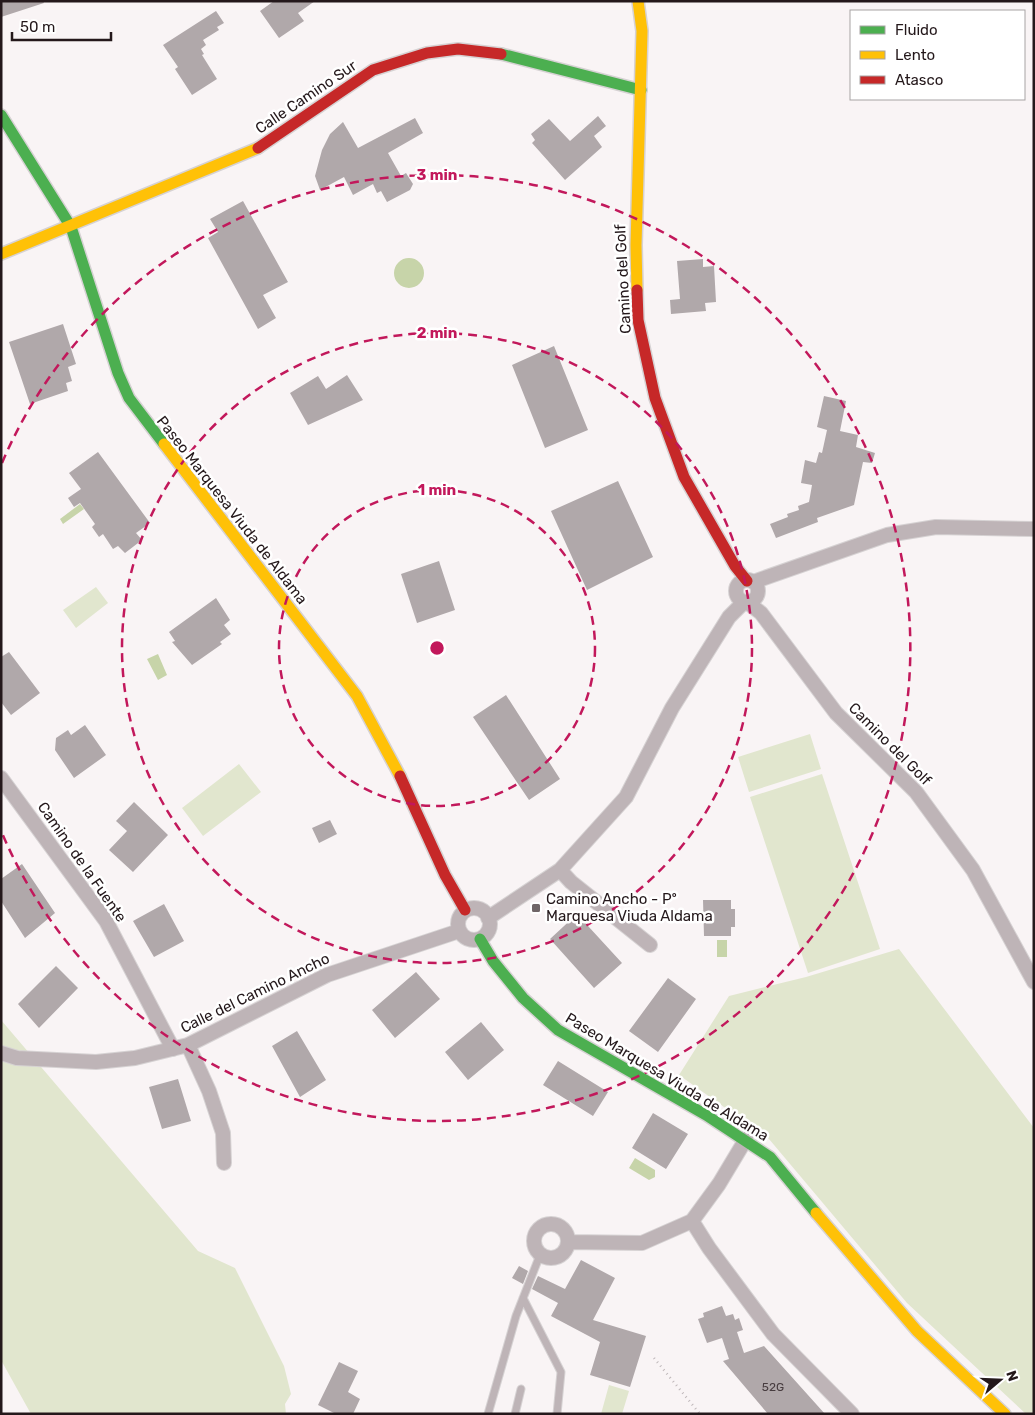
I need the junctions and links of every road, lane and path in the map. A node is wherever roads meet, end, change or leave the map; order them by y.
1 (638, 1) edge
2 (641, 90) junction
3 (1, 115) edge
4 (71, 227) junction
5 (1, 254) edge
6 (1034, 528) edge
7 (735, 566) joint
8 (748, 591) junction
9 (1, 778) edge
10 (560, 870) junction
11 (465, 910) junction
12 (488, 918) junction
13 (459, 931) junction
14 (480, 939) junction
15 (650, 945) dead end
16 (1034, 982) edge
17 (188, 1045) junction
18 (173, 1049) junction
19 (1, 1053) edge
20 (746, 1139) junction
21 (224, 1163) dead end
22 (692, 1221) junction
23 (568, 1242) junction
24 (540, 1255) junction
25 (524, 1298) junction
26 (654, 1358) dead end
27 (521, 1389) dead end
28 (488, 1414) edge
29 (515, 1414) edge
30 (557, 1414) edge
31 (700, 1414) edge
32 (852, 1414) edge
33 (1005, 1414) edge

1 - 2 street, Camino del Golf
2 - 4 street, Calle Camino Sur
2 - 7 street, Camino del Golf
3 - 4 street, Paseo Marquesa Viuda de Aldama
4 - 5 street, Calle Camino Sur
4 - 11 street, Paseo Marquesa Viuda de Aldama
6 - 8 street
7 - 8 street, Camino del Golf
8 - 10 street
8 - 16 street, Camino del Golf
9 - 18 street, Camino de la Fuente
10 - 12 street
10 - 15 street
11 - 12 street
11 - 13 street
12 - 14 street
13 - 14 street
13 - 17 street, Calle del Camino Ancho
14 - 20 street, Paseo Marquesa Viuda de Aldama
17 - 18 street, Calle del Camino Ancho
17 - 21 street
18 - 19 street, Calle del Camino Ancho
20 - 22 street
20 - 33 street, Paseo Marquesa Viuda de Aldama
22 - 23 street
22 - 32 street
23 - 24 street
23 - 24 street
24 - 25 lane
25 - 28 lane
25 - 30 lane
26 - 31 path
27 - 29 lane

